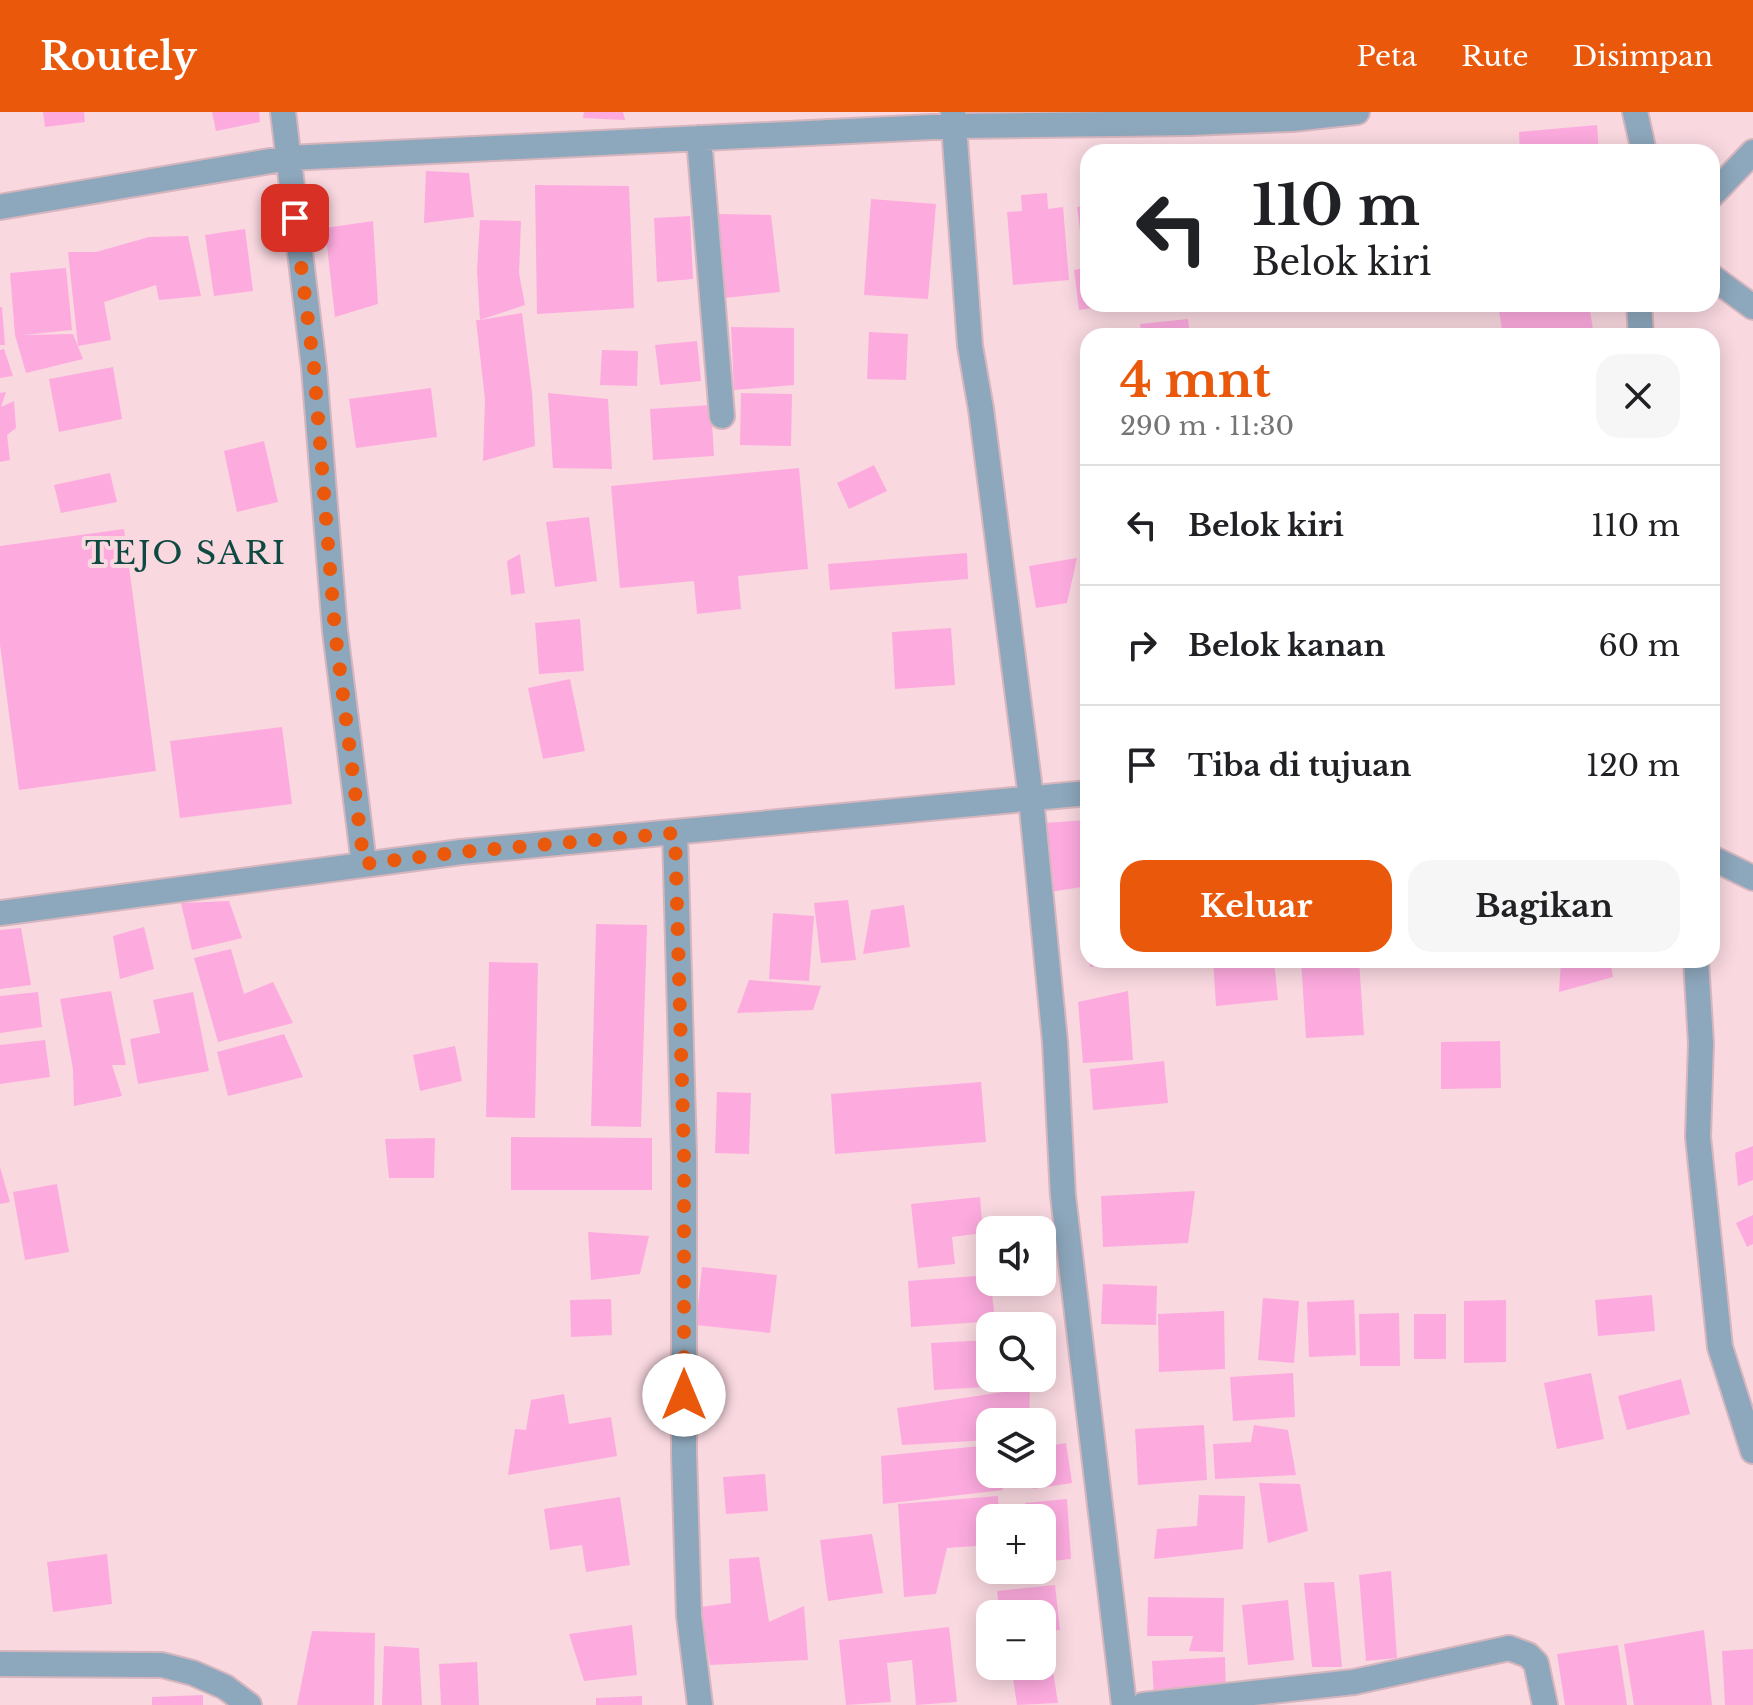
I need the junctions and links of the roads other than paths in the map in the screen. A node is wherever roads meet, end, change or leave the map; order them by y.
1 (283, 112) edge
2 (1357, 112) edge
3 (1635, 112) edge
4 (953, 119) edge
5 (699, 138) junction
6 (1642, 144) edge
7 (1753, 152) edge
8 (288, 158) junction
9 (1720, 187) edge
10 (0, 207) edge
11 (1720, 283) edge
12 (1753, 307) edge
13 (722, 416) dead end
14 (1080, 794) edge
15 (1031, 798) junction
16 (675, 833) junction
17 (1720, 862) edge
18 (364, 864) junction
19 (1753, 878) edge
20 (0, 913) edge
21 (1696, 968) edge
22 (1753, 1451) edge
23 (0, 1664) edge
24 (249, 1705) edge
25 (700, 1705) edge
26 (1124, 1705) edge
27 (1143, 1705) edge
28 (1545, 1705) edge

1 - 8 street
2 - 4 street
3 - 6 street
4 - 5 street
4 - 15 street
5 - 8 street
5 - 13 street
7 - 9 street
8 - 10 street
8 - 18 street
11 - 12 street
14 - 15 street
15 - 16 street
15 - 26 street
16 - 18 street
16 - 25 street
17 - 19 street
18 - 20 street
21 - 22 street
23 - 24 street
27 - 28 street

